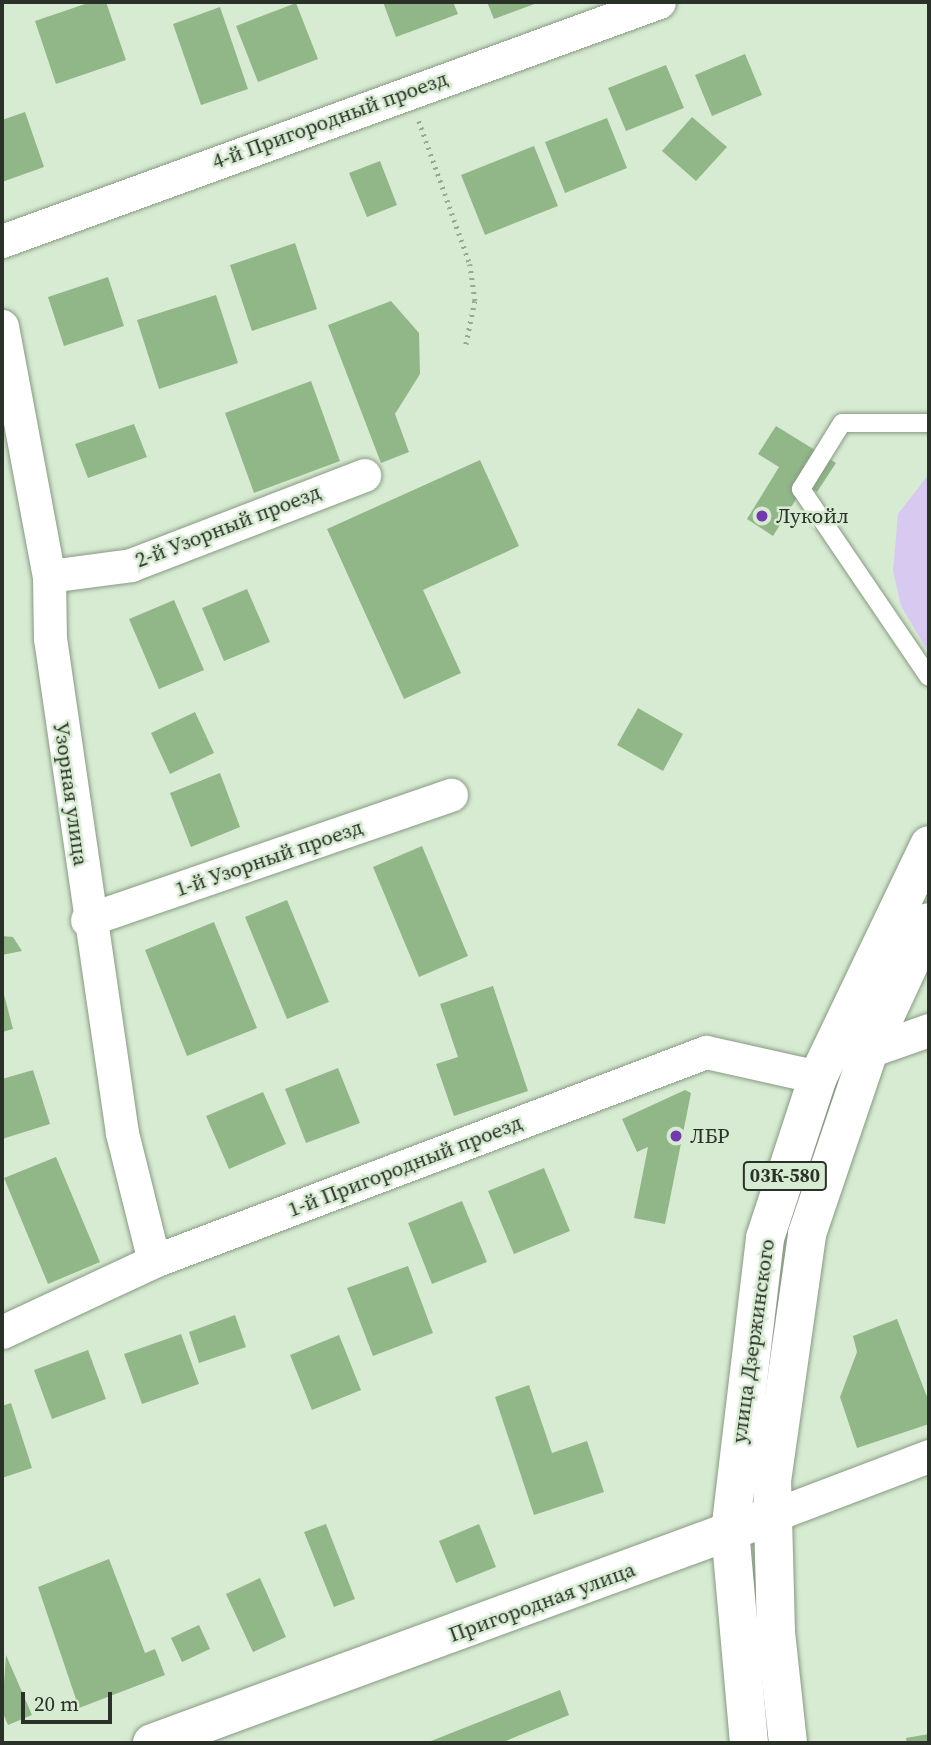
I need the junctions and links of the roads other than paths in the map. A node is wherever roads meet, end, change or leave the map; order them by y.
1 (659, 2) edge
2 (2, 241) edge
3 (2, 326) edge
4 (929, 423) edge
5 (364, 475) dead end
6 (49, 576) junction
7 (929, 677) edge
8 (451, 795) dead end
9 (929, 845) edge
10 (87, 920) junction
11 (929, 922) edge
12 (929, 1030) edge
13 (869, 1051) junction
14 (818, 1077) junction
15 (154, 1261) junction
16 (2, 1332) edge
17 (929, 1456) edge
18 (771, 1516) junction
19 (730, 1532) junction
20 (152, 1743) edge
21 (749, 1743) edge
22 (788, 1743) edge

1 - 2 street, 4-й Пригородный проезд
3 - 6 street, Узорная улица
4 - 7 lane
5 - 6 street, 2-й Узорный проезд
6 - 10 street, Узорная улица
8 - 10 street, 1-й Узорный проезд
9 - 14 main road, улица Дзержинского / 03К-580
10 - 15 street, Узорная улица
11 - 13 main road, улица Дзержинского / 03К-580
12 - 13 street
13 - 18 main road, улица Дзержинского / 03К-580
14 - 15 street, 1-й Пригородный проезд
14 - 19 main road, улица Дзержинского / 03К-580
15 - 16 street, 1-й Пригородный проезд
17 - 18 street, Пригородная улица
18 - 19 main road, Пригородная улица
18 - 22 main road, улица Дзержинского / 03К-580
19 - 20 main road, Пригородная улица
19 - 21 main road, улица Дзержинского / 03К-580

